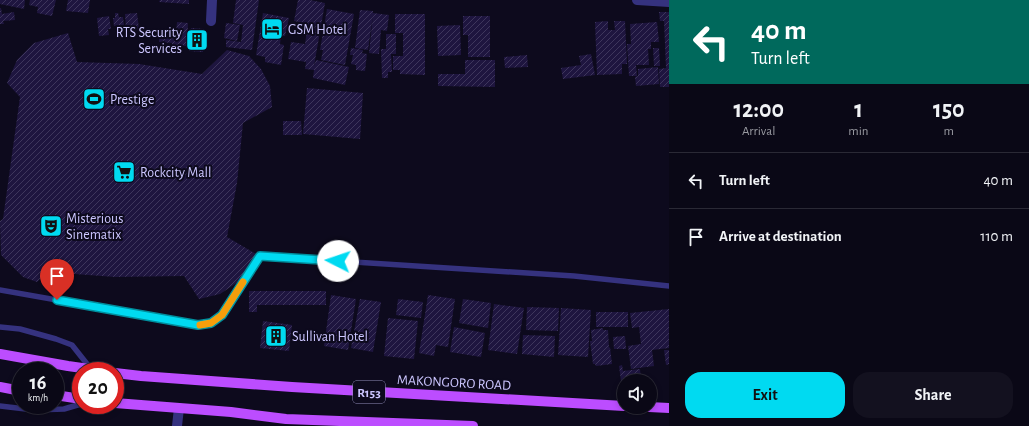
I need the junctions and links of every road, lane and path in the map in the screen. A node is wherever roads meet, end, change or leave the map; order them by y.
1 (212, 0) edge
2 (637, 0) edge
3 (669, 2) edge
4 (211, 21) dead end
5 (669, 286) edge
6 (0, 290) edge
7 (0, 327) edge
8 (0, 354) edge
9 (85, 362) edge
10 (72, 366) edge
11 (124, 374) edge
12 (0, 387) edge
13 (12, 389) edge
14 (124, 404) edge
15 (0, 406) edge
16 (617, 406) edge
17 (72, 407) edge
18 (657, 407) edge
19 (179, 408) junction
20 (669, 408) edge
21 (286, 423) edge
22 (178, 426) edge
23 (473, 426) edge

1 - 4 street
2 - 3 street
5 - 6 lane
7 - 9 lane
8 - 10 main road
11 - 16 main road, MAKONGORO ROAD / R153
12 - 13 main road
14 - 19 main road, R153
15 - 17 lane
18 - 20 main road
19 - 21 main road, R153
19 - 22 street
21 - 23 main road, R153

